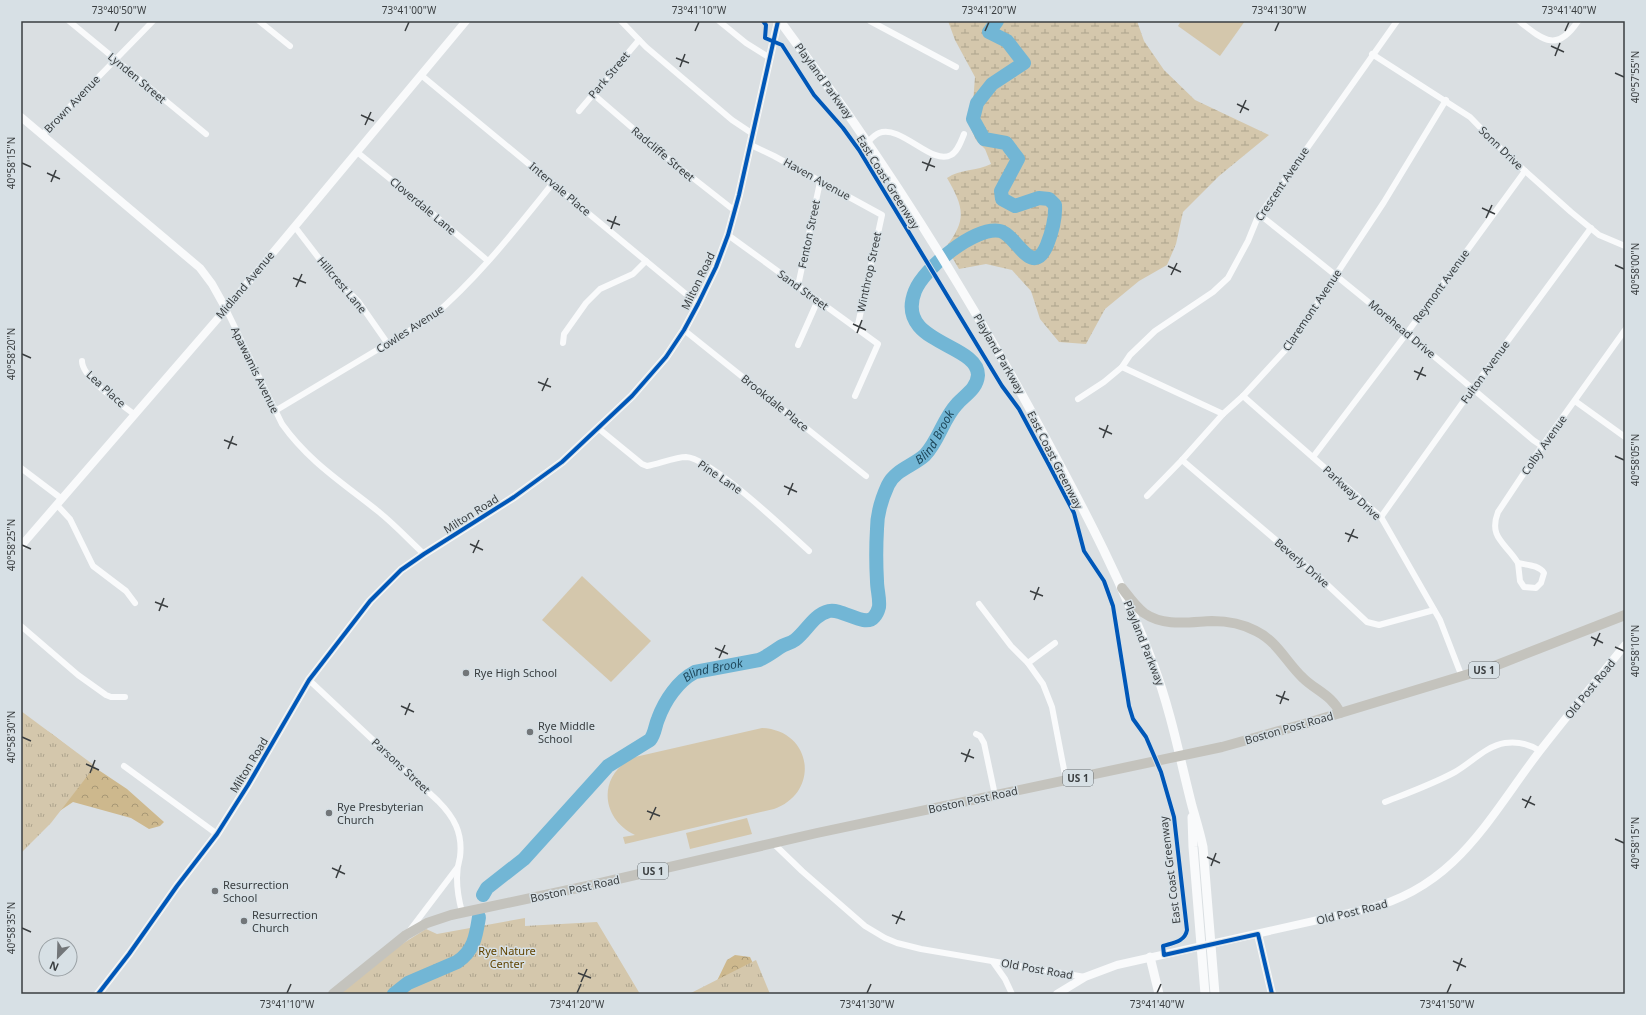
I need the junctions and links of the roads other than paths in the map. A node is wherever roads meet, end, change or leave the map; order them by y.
1 (69, 21) edge
2 (153, 21) edge
3 (259, 21) edge
4 (466, 21) edge
5 (621, 21) edge
6 (719, 21) edge
7 (779, 21) edge
8 (870, 21) edge
9 (1397, 21) edge
10 (1519, 21) edge
11 (1578, 21) edge
12 (639, 40) junction
13 (290, 46) dead end
14 (1372, 54) junction
15 (770, 58) junction
16 (115, 59) junction
17 (956, 67) dead end
18 (421, 75) junction
19 (593, 94) junction
20 (1446, 100) junction
21 (579, 111) dead end
22 (21, 117) edge
23 (206, 134) dead end
24 (753, 134) junction
25 (964, 134) dead end
26 (42, 135) junction
27 (867, 143) junction
28 (751, 145) junction
29 (357, 152) junction
30 (1525, 171) junction
31 (820, 182) junction
32 (553, 183) junction
33 (735, 211) junction
34 (882, 215) joint
35 (1260, 215) junction
36 (295, 227) junction
37 (1591, 228) junction
38 (728, 235) junction
39 (1625, 246) edge
40 (488, 261) junction
41 (646, 261) junction
42 (1336, 275) junction
43 (798, 286) junction
44 (818, 300) junction
45 (698, 304) junction
46 (226, 309) junction
47 (857, 329) junction
48 (684, 330) junction
49 (1625, 330) edge
50 (1407, 333) junction
51 (563, 343) dead end
52 (388, 344) junction
53 (798, 345) dead end
54 (82, 361) dead end
55 (1122, 367) junction
56 (1473, 388) junction
57 (855, 396) dead end
58 (1243, 396) junction
59 (1078, 399) dead end
60 (1575, 400) junction
61 (275, 411) junction
62 (1223, 414) junction
63 (135, 415) junction
64 (598, 428) junction
65 (1625, 437) edge
66 (1542, 446) junction
67 (1313, 457) junction
68 (1182, 460) junction
69 (21, 468) edge
70 (866, 476) dead end
71 (1147, 496) dead end
72 (60, 502) junction
73 (1381, 517) junction
74 (21, 546) edge
75 (810, 551) dead end
76 (424, 554) junction
77 (1518, 563) junction
78 (1122, 588) junction
79 (135, 604) dead end
80 (979, 604) dead end
81 (1434, 610) junction
82 (1625, 615) edge
83 (21, 626) edge
84 (1055, 643) dead end
85 (1625, 645) edge
86 (1028, 663) junction
87 (1462, 677) junction
88 (310, 680) junction
89 (125, 697) dead end
90 (1340, 713) junction
91 (976, 734) dead end
92 (1540, 751) junction
93 (124, 766) dead end
94 (1066, 780) junction
95 (995, 795) junction
96 (1384, 802) dead end
97 (1192, 806) junction
98 (217, 834) junction
99 (774, 844) junction
100 (457, 868) junction
101 (462, 912) junction
102 (1258, 934) junction
103 (406, 935) junction
104 (1150, 957) junction
105 (993, 962) junction
106 (1085, 977) junction
107 (98, 994) edge
108 (333, 994) edge
109 (1012, 994) edge
110 (1057, 994) edge
111 (1158, 994) edge
112 (1205, 994) edge
113 (1215, 994) edge
114 (1272, 994) edge

1 - 16 street, Lynden Street
2 - 16 street, Brown Avenue
3 - 13 street
4 - 18 street, Midland Avenue
5 - 12 street
6 - 15 street
7 - 15 street, Milton Road
7 - 27 main road, Playland Parkway
8 - 17 street
9 - 14 street, Crescent Avenue
10 - 11 street
12 - 19 street, Park Street
12 - 24 street
14 - 20 street, Sonn Drive
14 - 35 street, Crescent Avenue
15 - 24 street, Milton Road
16 - 23 street, Lynden Street
16 - 26 street, Brown Avenue
18 - 29 street, Midland Avenue
18 - 32 street, Intervale Place
19 - 21 street, Park Street
19 - 33 street, Radcliffe Street
20 - 30 street, Sonn Drive
20 - 42 street, Claremont Avenue
22 - 26 street, Apawamis Avenue
24 - 28 street, Milton Road
25 - 27 street
26 - 46 street, Apawamis Avenue
27 - 78 main road, Playland Parkway
28 - 31 street, Haven Avenue
28 - 33 street, Milton Road
29 - 36 street, Midland Avenue
29 - 40 street, Cloverdale Lane
30 - 37 street, Sonn Drive
30 - 50 street, Reymont Avenue
31 - 34 street, Haven Avenue
31 - 43 street, Fenton Street
32 - 40 street, Cowles Avenue
32 - 41 street, Intervale Place
33 - 38 street, Milton Road
34 - 47 street, Winthrop Street
35 - 42 street, Morehead Drive
35 - 55 street, Crescent Avenue
36 - 46 street, Midland Avenue
36 - 52 street, Hillcrest Lane
37 - 39 street, Sonn Drive
37 - 56 street, Fulton Avenue
38 - 43 street, Sand Street
38 - 45 street, Milton Road
40 - 52 street, Cowles Avenue
41 - 45 street, Intervale Place
41 - 51 street
42 - 50 street, Morehead Drive
42 - 58 street, Claremont Avenue
43 - 44 street, Sand Street
44 - 47 street, Sand Street
44 - 53 street
45 - 48 street, Milton Road
46 - 61 street, Apawamis Avenue
46 - 63 street, Midland Avenue
47 - 57 street, Sand Street
48 - 64 street, Milton Road
48 - 70 street, Brookdale Place
49 - 60 street, Colby Avenue
50 - 56 street, Morehead Drive
50 - 67 street, Reymont Avenue
52 - 61 street, Cowles Avenue
54 - 63 street, Lea Place
55 - 59 street, Crescent Avenue
55 - 62 street
56 - 66 street, Morehead Drive
56 - 73 street, Fulton Avenue
58 - 62 street, Claremont Avenue
58 - 67 street, Parkway Drive
60 - 65 street
60 - 66 street, Colby Avenue
61 - 76 street, Apawamis Avenue
62 - 68 street, Claremont Avenue
63 - 72 street, Midland Avenue
64 - 75 street, Pine Lane
64 - 76 street, Milton Road
66 - 77 street, Colby Avenue
67 - 73 street, Parkway Drive
68 - 71 street, Claremont Avenue
68 - 81 street, Beverly Drive
69 - 72 street
72 - 74 street, Midland Avenue
72 - 79 street
73 - 81 street, Parkway Drive
76 - 88 street, Milton Road
77 - 77 street, Colby Avenue
78 - 90 main road
78 - 97 main road, Playland Parkway
80 - 86 street
81 - 87 street, Parkway Drive
82 - 87 main road, Boston Post Road / US 1
83 - 89 street
84 - 86 street
85 - 92 street, Old Post Road
86 - 94 street
87 - 90 main road, Boston Post Road / US 1
88 - 98 street, Milton Road
88 - 100 street, Parsons Street
90 - 94 main road, Boston Post Road / US 1
91 - 95 street
92 - 96 street
92 - 102 street, Old Post Road
93 - 98 street
94 - 95 main road, Boston Post Road / US 1
95 - 99 main road, Boston Post Road / US 1
97 - 112 main road, Playland Parkway
97 - 113 main road, Playland Parkway
98 - 107 street, Milton Road
99 - 101 main road, Boston Post Road / US 1
99 - 105 street, Old Post Road
100 - 101 street, Parsons Street
100 - 103 street, Parsons Street
101 - 103 main road, Boston Post Road / US 1
102 - 104 street, Old Post Road
102 - 114 street
103 - 108 main road, Boston Post Road / US 1
104 - 106 street, Old Post Road
104 - 111 main road
105 - 106 street, Old Post Road
105 - 109 street, Old Post Road
106 - 110 street

